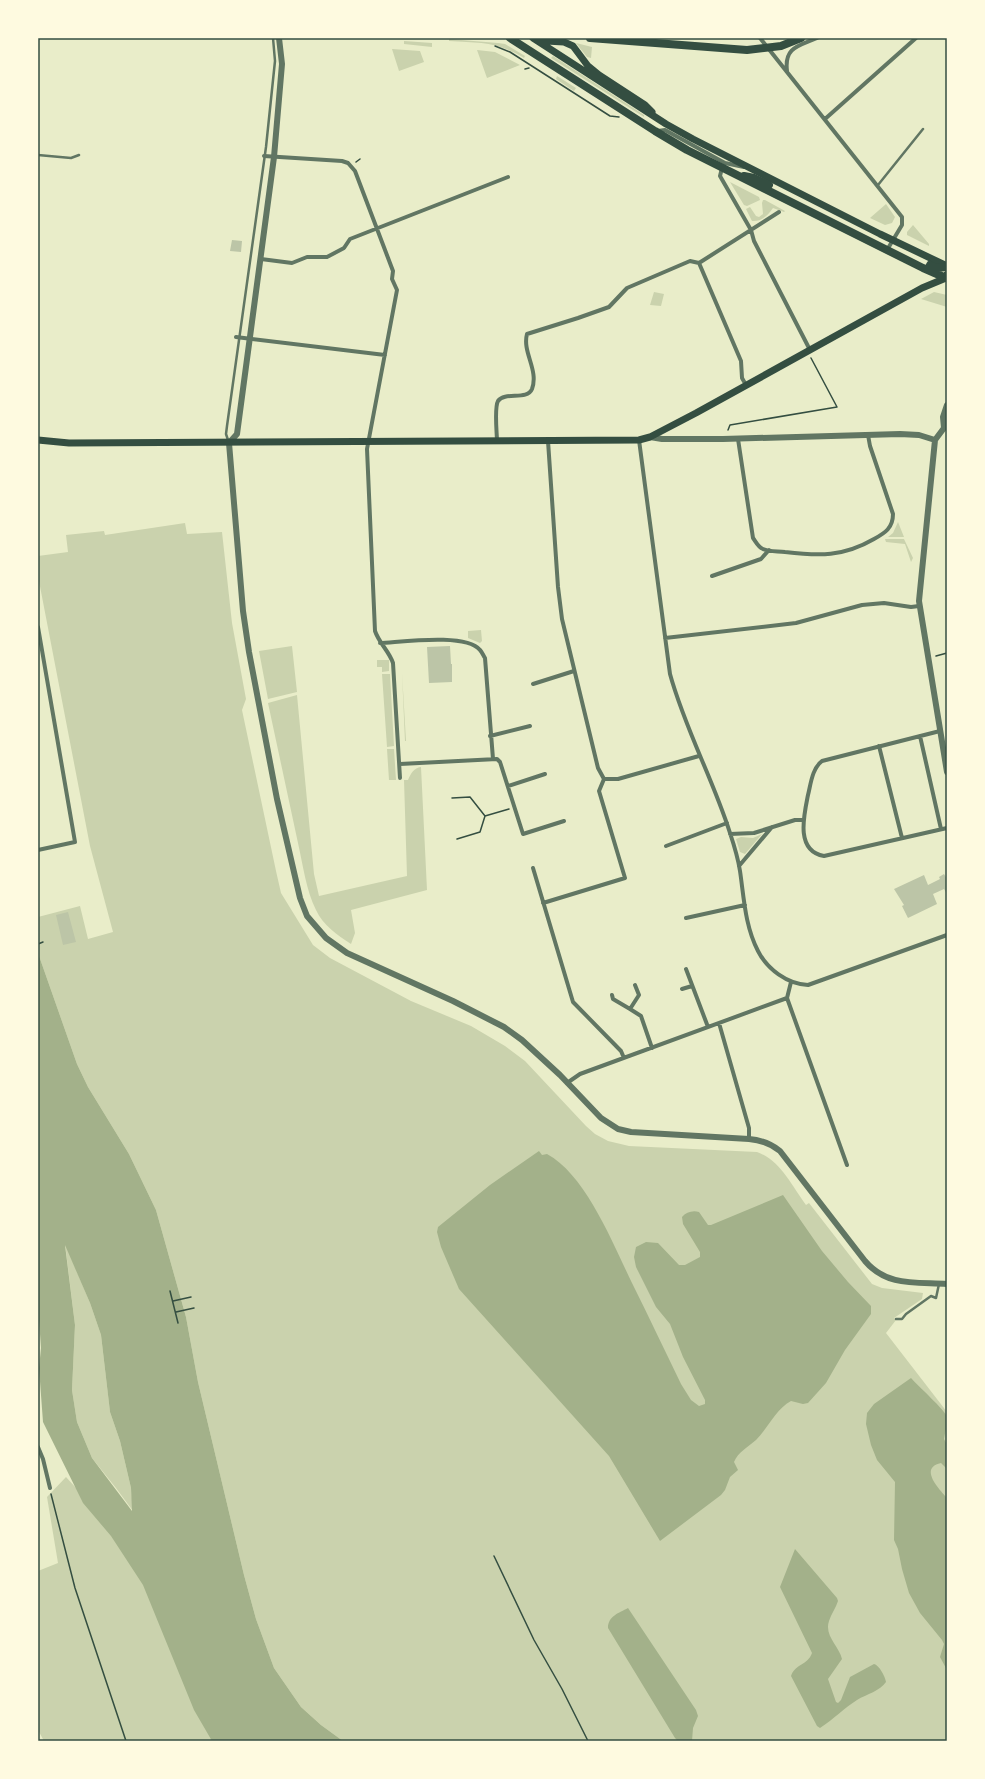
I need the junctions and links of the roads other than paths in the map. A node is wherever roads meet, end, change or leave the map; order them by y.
1 (273, 38) edge
2 (279, 38) edge
3 (510, 38) edge
4 (533, 38) edge
5 (538, 38) edge
6 (590, 38) edge
7 (760, 38) edge
8 (801, 38) edge
9 (817, 38) edge
10 (916, 38) edge
11 (768, 48) junction
12 (787, 72) junction
13 (825, 120) junction
14 (666, 124) junction
15 (924, 129) dead end
16 (679, 142) junction
17 (38, 155) edge
18 (79, 156) dead end
19 (264, 156) junction
20 (274, 157) junction
21 (722, 168) junction
22 (748, 168) junction
23 (508, 177) dead end
24 (878, 185) junction
25 (779, 212) dead end
26 (377, 228) junction
27 (751, 230) junction
28 (890, 245) junction
29 (261, 259) junction
30 (699, 263) junction
31 (947, 267) edge
32 (947, 277) edge
33 (238, 337) junction
34 (250, 338) junction
35 (810, 350) junction
36 (385, 355) junction
37 (746, 385) junction
38 (947, 404) edge
39 (945, 428) edge
40 (868, 435) junction
41 (650, 437) junction
42 (738, 439) junction
43 (38, 440) edge
44 (639, 440) junction
45 (935, 440) junction
46 (548, 441) junction
47 (368, 442) junction
48 (497, 442) junction
49 (229, 443) junction
50 (769, 550) junction
51 (712, 576) dead end
52 (919, 606) junction
53 (38, 628) edge
54 (665, 638) junction
55 (380, 643) junction
56 (574, 671) junction
57 (534, 684) dead end
58 (530, 726) dead end
59 (940, 731) junction
60 (490, 736) junction
61 (920, 736) junction
62 (879, 746) junction
63 (699, 756) junction
64 (493, 759) junction
65 (400, 764) junction
66 (947, 772) edge
67 (545, 774) dead end
68 (400, 778) dead end
69 (604, 779) junction
70 (508, 786) junction
71 (803, 820) junction
72 (564, 821) dead end
73 (727, 823) junction
74 (772, 827) junction
75 (947, 828) edge
76 (942, 829) junction
77 (730, 834) junction
78 (902, 838) junction
79 (666, 846) dead end
80 (38, 850) edge
81 (739, 866) junction
82 (533, 868) dead end
83 (543, 903) junction
84 (745, 905) junction
85 (686, 918) dead end
86 (947, 935) edge
87 (686, 969) dead end
88 (791, 982) junction
89 (635, 985) dead end
90 (692, 986) junction
91 (682, 989) dead end
92 (612, 995) dead end
93 (788, 998) junction
94 (630, 1009) junction
95 (719, 1023) junction
96 (708, 1027) junction
97 (652, 1048) junction
98 (624, 1058) junction
99 (567, 1082) junction
100 (749, 1139) junction
101 (847, 1165) dead end
102 (939, 1284) junction
103 (947, 1284) edge
104 (896, 1319) dead end
105 (38, 1447) edge
106 (50, 1488) road end

1 - 19 lane
2 - 20 street
3 - 16 main road
4 - 14 main road
5 - 14 main road
6 - 11 main road
7 - 11 street
8 - 11 main road
9 - 12 street
10 - 13 street
11 - 12 street
12 - 13 street
13 - 24 street
14 - 22 main road
15 - 24 lane
16 - 21 main road
16 - 22 street
17 - 18 lane
19 - 20 street
19 - 33 lane
20 - 26 street
20 - 29 street
21 - 27 street
21 - 28 main road
22 - 28 main road
23 - 26 street
24 - 28 street
25 - 27 street
26 - 29 street
26 - 36 street
27 - 30 street
27 - 35 street
28 - 31 main road
28 - 32 main road
29 - 34 street
30 - 37 street
30 - 48 street
32 - 35 main road
33 - 34 street
33 - 49 lane
34 - 36 street
34 - 49 street
35 - 37 main road
36 - 47 street
37 - 41 main road
38 - 39 street
39 - 45 street
40 - 42 street
40 - 45 street
40 - 50 street
41 - 42 street
41 - 44 main road
42 - 50 street
43 - 49 main road
44 - 46 main road
44 - 54 street
45 - 52 street
46 - 48 main road
46 - 56 street
47 - 48 main road
47 - 49 main road
47 - 55 street
49 - 99 street
50 - 51 street
52 - 54 street
52 - 59 street
53 - 80 street
54 - 63 street
55 - 60 street
55 - 65 street
56 - 57 street
56 - 69 street
58 - 60 street
59 - 61 street
59 - 66 street
60 - 64 street
61 - 62 street
61 - 76 street
62 - 71 street
62 - 78 street
63 - 69 street
63 - 73 street
64 - 65 street
64 - 70 street
65 - 68 street
67 - 70 street
69 - 83 street
70 - 72 street
71 - 74 street
71 - 78 street
73 - 77 street
73 - 79 street
74 - 77 street
74 - 81 street
75 - 76 street
76 - 78 street
77 - 81 street
81 - 84 street
82 - 83 street
83 - 98 street
84 - 85 street
84 - 88 street
86 - 88 street
87 - 90 street
88 - 93 street
89 - 94 street
90 - 91 street
90 - 96 street
92 - 94 street
93 - 95 street
93 - 101 street
94 - 97 street
95 - 96 street
95 - 100 street
96 - 97 street
97 - 98 street
98 - 99 street
99 - 100 street
100 - 102 street
102 - 103 street
102 - 104 lane
105 - 106 street

